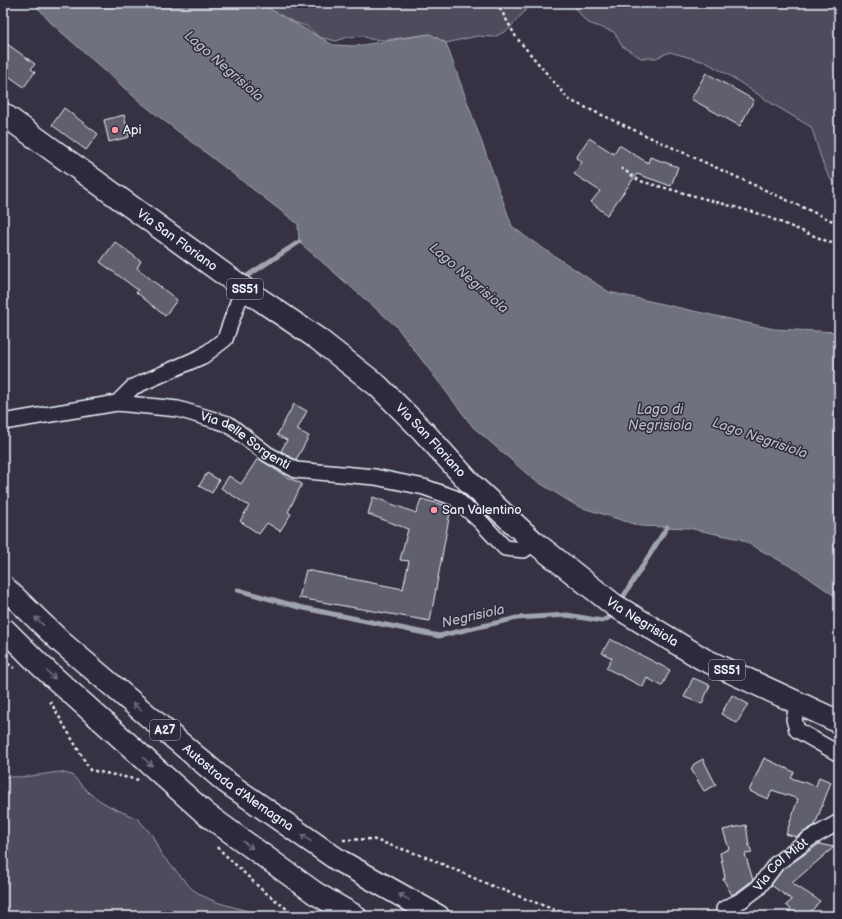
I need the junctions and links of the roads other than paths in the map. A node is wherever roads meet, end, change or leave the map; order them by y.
1 (3, 114) edge
2 (246, 290) junction
3 (117, 403) junction
4 (3, 422) edge
5 (471, 484) joint
6 (534, 542) junction
7 (3, 586) edge
8 (3, 628) edge
9 (798, 703) junction
10 (839, 722) edge
11 (839, 754) edge
12 (839, 822) edge
13 (724, 909) dead end
14 (355, 916) edge
15 (438, 916) edge

1 - 2 main road, Via San Floriano / SS51
2 - 3 street
2 - 5 main road, Via San Floriano / SS51
3 - 4 street, Via delle Sorgenti
3 - 6 street, Via delle Sorgenti
5 - 6 main road, Via Negrisiola / SS51
6 - 9 main road, Via Negrisiola / SS51
15 -> 7 main road, Autostrada d'Alemagna / A27, bridge
8 -> 14 main road, A27, bridge
9 - 10 main road, Via Negrisiola / SS51
9 - 11 street
12 - 13 street, Via Col Miòt

